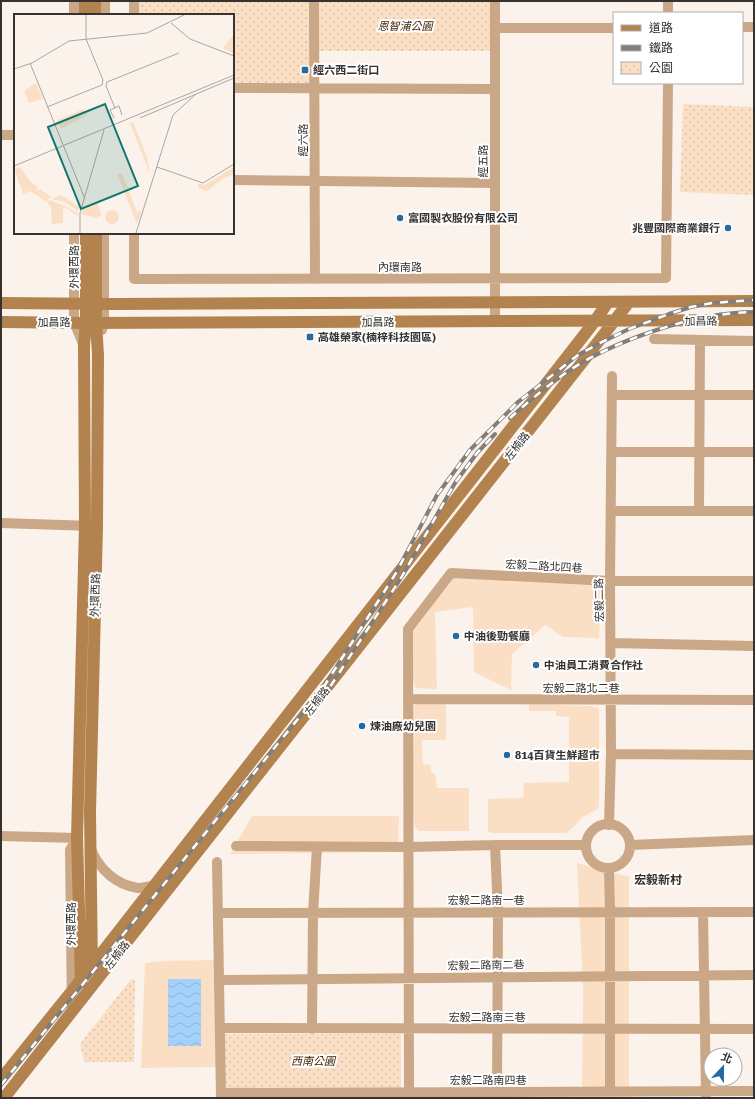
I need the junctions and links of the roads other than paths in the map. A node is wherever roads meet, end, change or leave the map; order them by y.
1 (74, 1) edge
2 (85, 1) edge
3 (95, 1) edge
4 (105, 1) edge
5 (134, 1) edge
6 (314, 1) edge
7 (496, 1) edge
8 (668, 1) edge
9 (668, 12) edge
10 (74, 14) edge
11 (85, 14) edge
12 (95, 14) edge
13 (105, 14) edge
14 (134, 14) edge
15 (496, 28) junction
16 (613, 28) edge
17 (743, 28) edge
18 (754, 28) edge
19 (668, 84) edge
20 (234, 88) edge
21 (314, 88) junction
22 (495, 89) junction
23 (1, 135) edge
24 (14, 135) edge
25 (234, 180) edge
26 (315, 181) junction
27 (495, 184) junction
28 (74, 234) edge
29 (86, 234) edge
30 (96, 234) edge
31 (104, 234) edge
32 (134, 234) edge
33 (315, 279) junction
34 (495, 279) junction
35 (754, 301) edge
36 (495, 302) junction
37 (608, 302) junction
38 (629, 302) junction
39 (1, 303) edge
40 (90, 304) junction
41 (754, 320) edge
42 (495, 321) junction
43 (595, 321) junction
44 (1, 322) edge
45 (90, 322) junction
46 (615, 322) junction
47 (654, 339) dead end
48 (700, 341) junction
49 (754, 341) edge
50 (612, 376) dead end
51 (612, 395) junction
52 (700, 395) junction
53 (754, 395) edge
54 (612, 452) junction
55 (699, 452) junction
56 (754, 452) edge
57 (612, 511) junction
58 (699, 511) junction
59 (754, 511) edge
60 (1, 523) edge
61 (91, 526) junction
62 (610, 581) junction
63 (754, 581) edge
64 (611, 643) junction
65 (754, 646) edge
66 (408, 699) junction
67 (611, 700) junction
68 (754, 700) edge
69 (611, 754) junction
70 (754, 755) edge
71 (609, 825) junction
72 (1, 836) edge
73 (77, 838) junction
74 (754, 840) edge
75 (495, 845) junction
76 (586, 845) junction
77 (90, 846) junction
78 (236, 846) dead end
79 (630, 846) junction
80 (317, 847) junction
81 (409, 847) junction
82 (217, 862) dead end
83 (609, 868) junction
84 (154, 886) junction
85 (313, 912) junction
86 (409, 912) junction
87 (498, 912) junction
88 (610, 912) junction
89 (703, 912) junction
90 (754, 912) edge
91 (218, 913) junction
92 (92, 965) junction
93 (704, 975) junction
94 (754, 975) edge
95 (610, 976) junction
96 (498, 977) junction
97 (81, 978) junction
98 (409, 978) junction
99 (312, 979) junction
100 (219, 980) junction
101 (93, 986) junction
102 (72, 991) junction
103 (81, 1000) junction
104 (72, 1012) junction
105 (220, 1028) junction
106 (312, 1028) junction
107 (409, 1029) junction
108 (498, 1029) junction
109 (610, 1029) junction
110 (705, 1029) junction
111 (754, 1029) edge
112 (1, 1079) edge
113 (754, 1091) edge
114 (497, 1092) junction
115 (221, 1095) edge
116 (304, 1095) edge
117 (409, 1095) edge
118 (610, 1095) edge
119 (706, 1095) edge
120 (4, 1098) edge

1 - 10 street
2 - 11 street
3 - 12 street
4 - 13 street
5 - 14 street
6 - 21 street, 經六路
7 - 15 street, 經五路
8 - 9 street
15 - 16 street
15 - 22 street, 經五路
17 - 18 street
19 - 34 street, 內環南路
20 - 21 street
21 - 22 street
21 - 26 street, 經六路
22 - 27 street, 經五路
23 - 24 street
25 - 26 street
26 - 27 street
26 - 33 street, 經六路
27 - 34 street, 經五路
28 - 40 street, 外環西路
29 - 40 street, 外環西路
30 - 40 street, 外環西路
31 - 40 street, 外環西路
32 - 33 street, 內環南路
33 - 34 street, 內環南路
34 - 36 street, 經五路
35 - 38 street, 加昌路
36 - 37 street, 加昌路
36 - 40 street, 加昌路
36 - 42 street, 經五路
37 - 38 street, 加昌路
37 - 43 street, 左楠路
38 - 46 street, 左楠路
39 - 40 street, 加昌路
40 - 45 street, 外環西路
40 - 45 street, 外環西路
41 - 46 street, 加昌路
42 - 43 street, 加昌路
42 - 45 street, 加昌路
43 - 46 street, 加昌路
43 - 84 street, 左楠路
44 - 45 street, 加昌路
45 - 61 street, 外環西路
45 - 61 street, 外環西路
46 - 101 street, 左楠路
47 - 48 street
48 - 49 street
48 - 52 street
50 - 51 street, 宏毅二路
51 - 52 street
51 - 54 street, 宏毅二路
52 - 53 street
52 - 55 street
54 - 55 street
54 - 57 street, 宏毅二路
55 - 56 street
55 - 58 street
57 - 58 street
57 - 62 street, 宏毅二路
58 - 59 street
60 - 61 street
61 - 73 street, 外環西路
61 - 77 street, 外環西路
62 - 63 street, 宏毅二路北四巷
62 - 64 street, 宏毅二路
62 - 66 street, 宏毅二路北四巷
64 - 65 street
64 - 67 street, 宏毅二路
66 - 67 street, 宏毅二路北二巷
66 - 81 street
67 - 68 street, 宏毅二路北二巷
67 - 69 street, 宏毅二路
69 - 70 street
69 - 71 street, 宏毅二路
71 - 76 street
71 - 79 street
72 - 73 street
73 - 97 street, 外環西路
73 - 102 street, 外環西路
74 - 79 street
75 - 76 street
75 - 81 street
75 - 87 street
76 - 83 street
77 - 84 street, 外環西路
77 - 92 street, 外環西路
78 - 80 street
79 - 83 street
80 - 81 street
80 - 85 street
81 - 86 street
82 - 91 street
83 - 88 street
84 - 92 street, 左楠路
85 - 86 street, 宏毅二路南一巷
85 - 91 street, 宏毅二路南一巷
85 - 99 street
86 - 87 street, 宏毅二路南一巷
86 - 98 street
87 - 88 street, 宏毅二路南一巷
87 - 96 street
88 - 89 street, 宏毅二路南一巷
88 - 95 street
89 - 90 street, 宏毅二路南一巷
89 - 93 street
91 - 100 street
92 - 97 street, 左楠路
92 - 101 street, 外環西路
93 - 94 street, 宏毅二路南二巷
93 - 95 street, 宏毅二路南二巷
93 - 110 street
95 - 96 street, 宏毅二路南二巷
95 - 109 street
96 - 98 street, 宏毅二路南二巷
96 - 108 street
97 - 102 street, 左楠路
97 - 103 street, 外環西路
98 - 99 street, 宏毅二路南二巷
98 - 107 street
99 - 100 street, 宏毅二路南二巷
99 - 106 street
100 - 105 street
101 - 103 street, 左楠路
102 - 104 street, 外環西路
102 - 112 street, 左楠路
103 - 104 street, 左楠路
104 - 120 street, 左楠路
105 - 106 street, 宏毅二路南三巷
105 - 115 street
106 - 107 street, 宏毅二路南三巷
107 - 108 street, 宏毅二路南三巷
107 - 117 street
108 - 109 street, 宏毅二路南三巷
108 - 114 street
109 - 110 street, 宏毅二路南三巷
109 - 118 street
110 - 111 street, 宏毅二路南三巷
110 - 119 street
113 - 119 street, 宏毅二路南四巷
114 - 117 street, 宏毅二路南四巷
114 - 118 street, 宏毅二路南四巷
115 - 116 street, 宏毅二路南四巷
116 - 117 street, 宏毅二路南四巷
118 - 119 street, 宏毅二路南四巷

